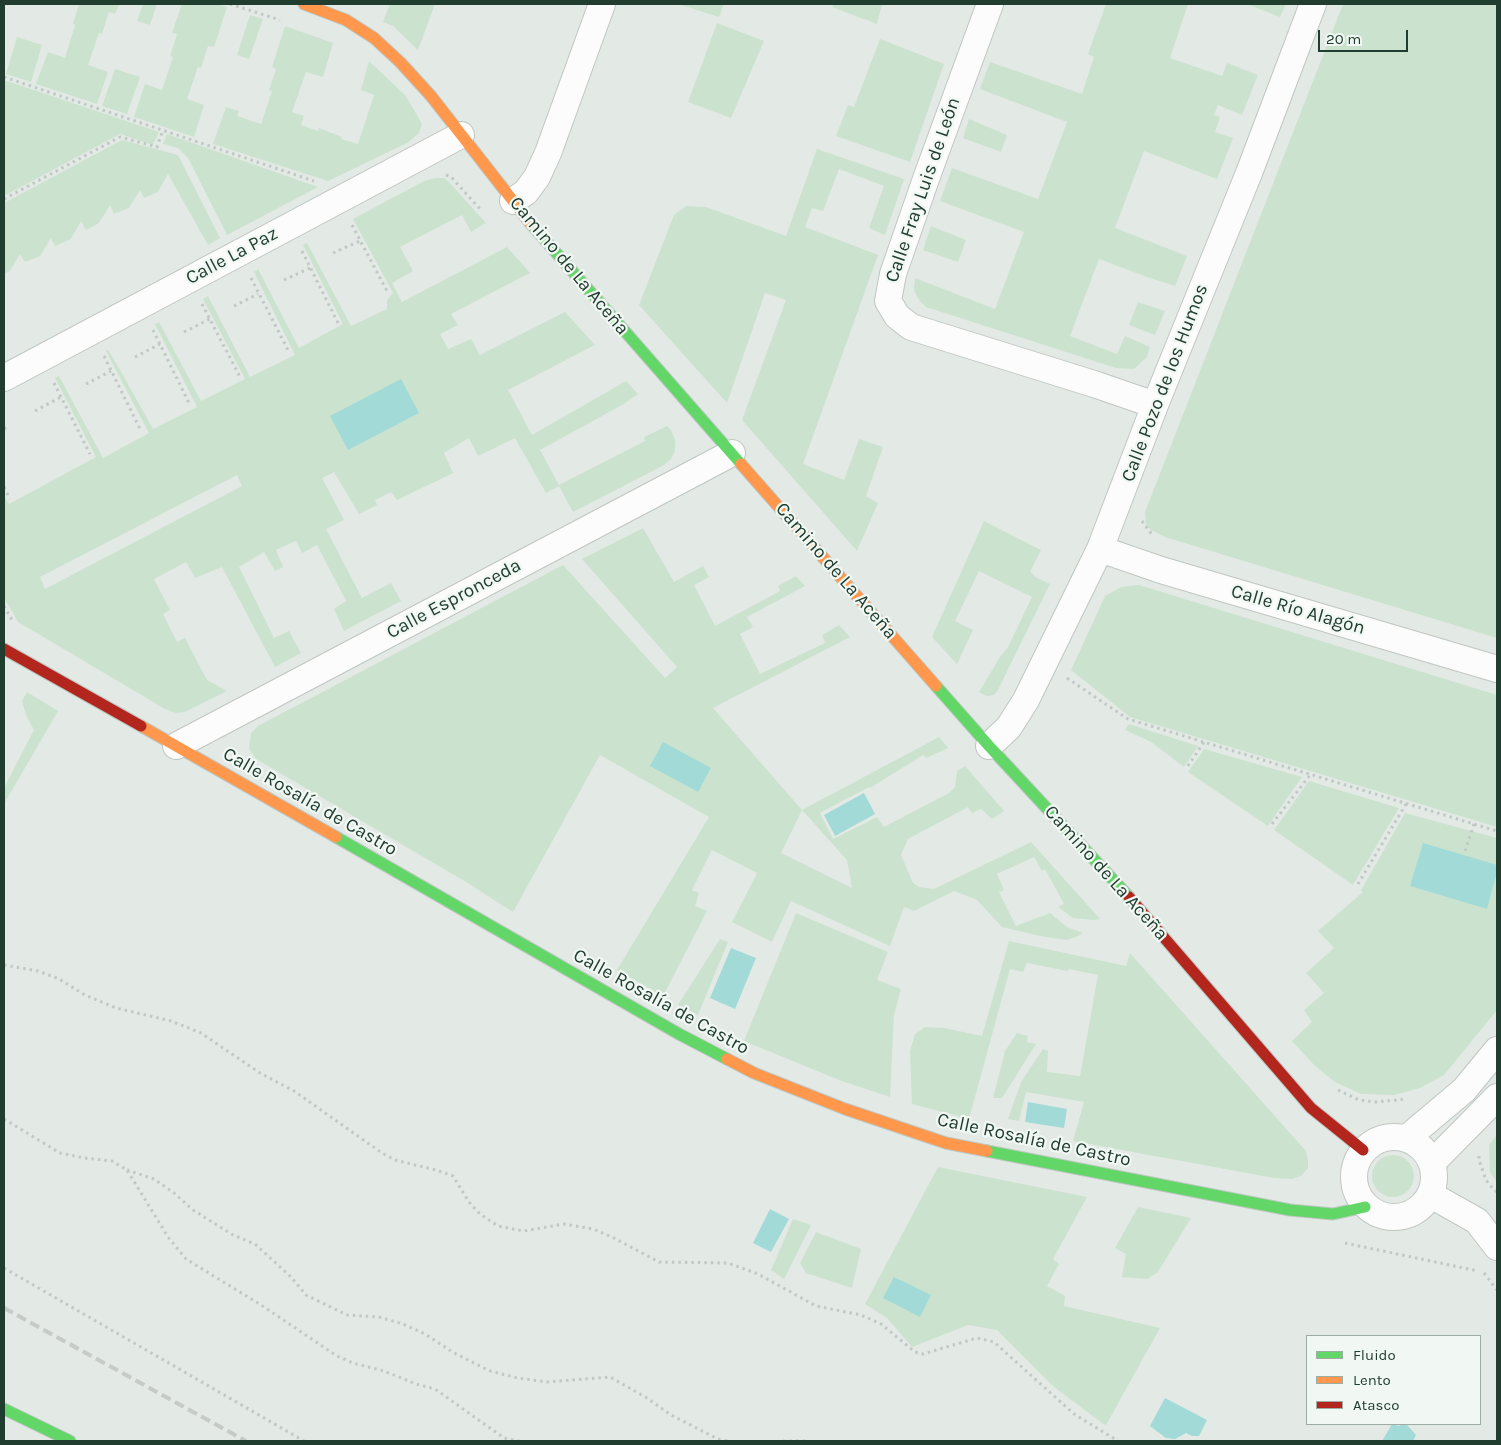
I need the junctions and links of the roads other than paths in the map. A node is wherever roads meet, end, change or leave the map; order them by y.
1 (304, 4) edge
2 (602, 4) edge
3 (990, 4) edge
4 (1313, 4) edge
5 (461, 134) junction
6 (513, 201) junction
7 (4, 378) edge
8 (1154, 405) junction
9 (732, 453) junction
10 (1100, 549) junction
11 (4, 649) edge
12 (1497, 668) edge
13 (176, 746) junction
14 (989, 746) junction
15 (1497, 1050) edge
16 (1497, 1097) edge
17 (1407, 1138) junction
18 (1363, 1150) junction
19 (1432, 1163) junction
20 (1431, 1195) junction
21 (1365, 1207) junction
22 (1487, 1223) edge
23 (1497, 1247) edge
24 (4, 1409) edge
25 (70, 1441) edge

1 - 5 street, Camino de La Aceña
2 - 6 street
3 - 8 street, Calle Fray Luis de León
4 - 8 street, Calle Pozo de los Humos
5 - 6 street, Camino de La Aceña
5 - 7 street, Calle La Paz
6 - 9 street, Camino de La Aceña
8 - 10 street, Calle Pozo de los Humos
9 - 13 street, Calle Espronceda
9 - 14 street, Camino de La Aceña
10 - 12 street, Calle Río Alagón
10 - 14 street, Calle Pozo de los Humos
11 - 13 street, Calle Rosalía de Castro
13 - 21 street, Calle Rosalía de Castro
14 - 18 street, Camino de La Aceña
15 - 17 street
16 - 19 street
17 - 18 street
17 - 19 street
18 - 21 street
19 - 20 street
20 - 21 street
20 - 22 street
22 - 23 street
24 - 25 street

